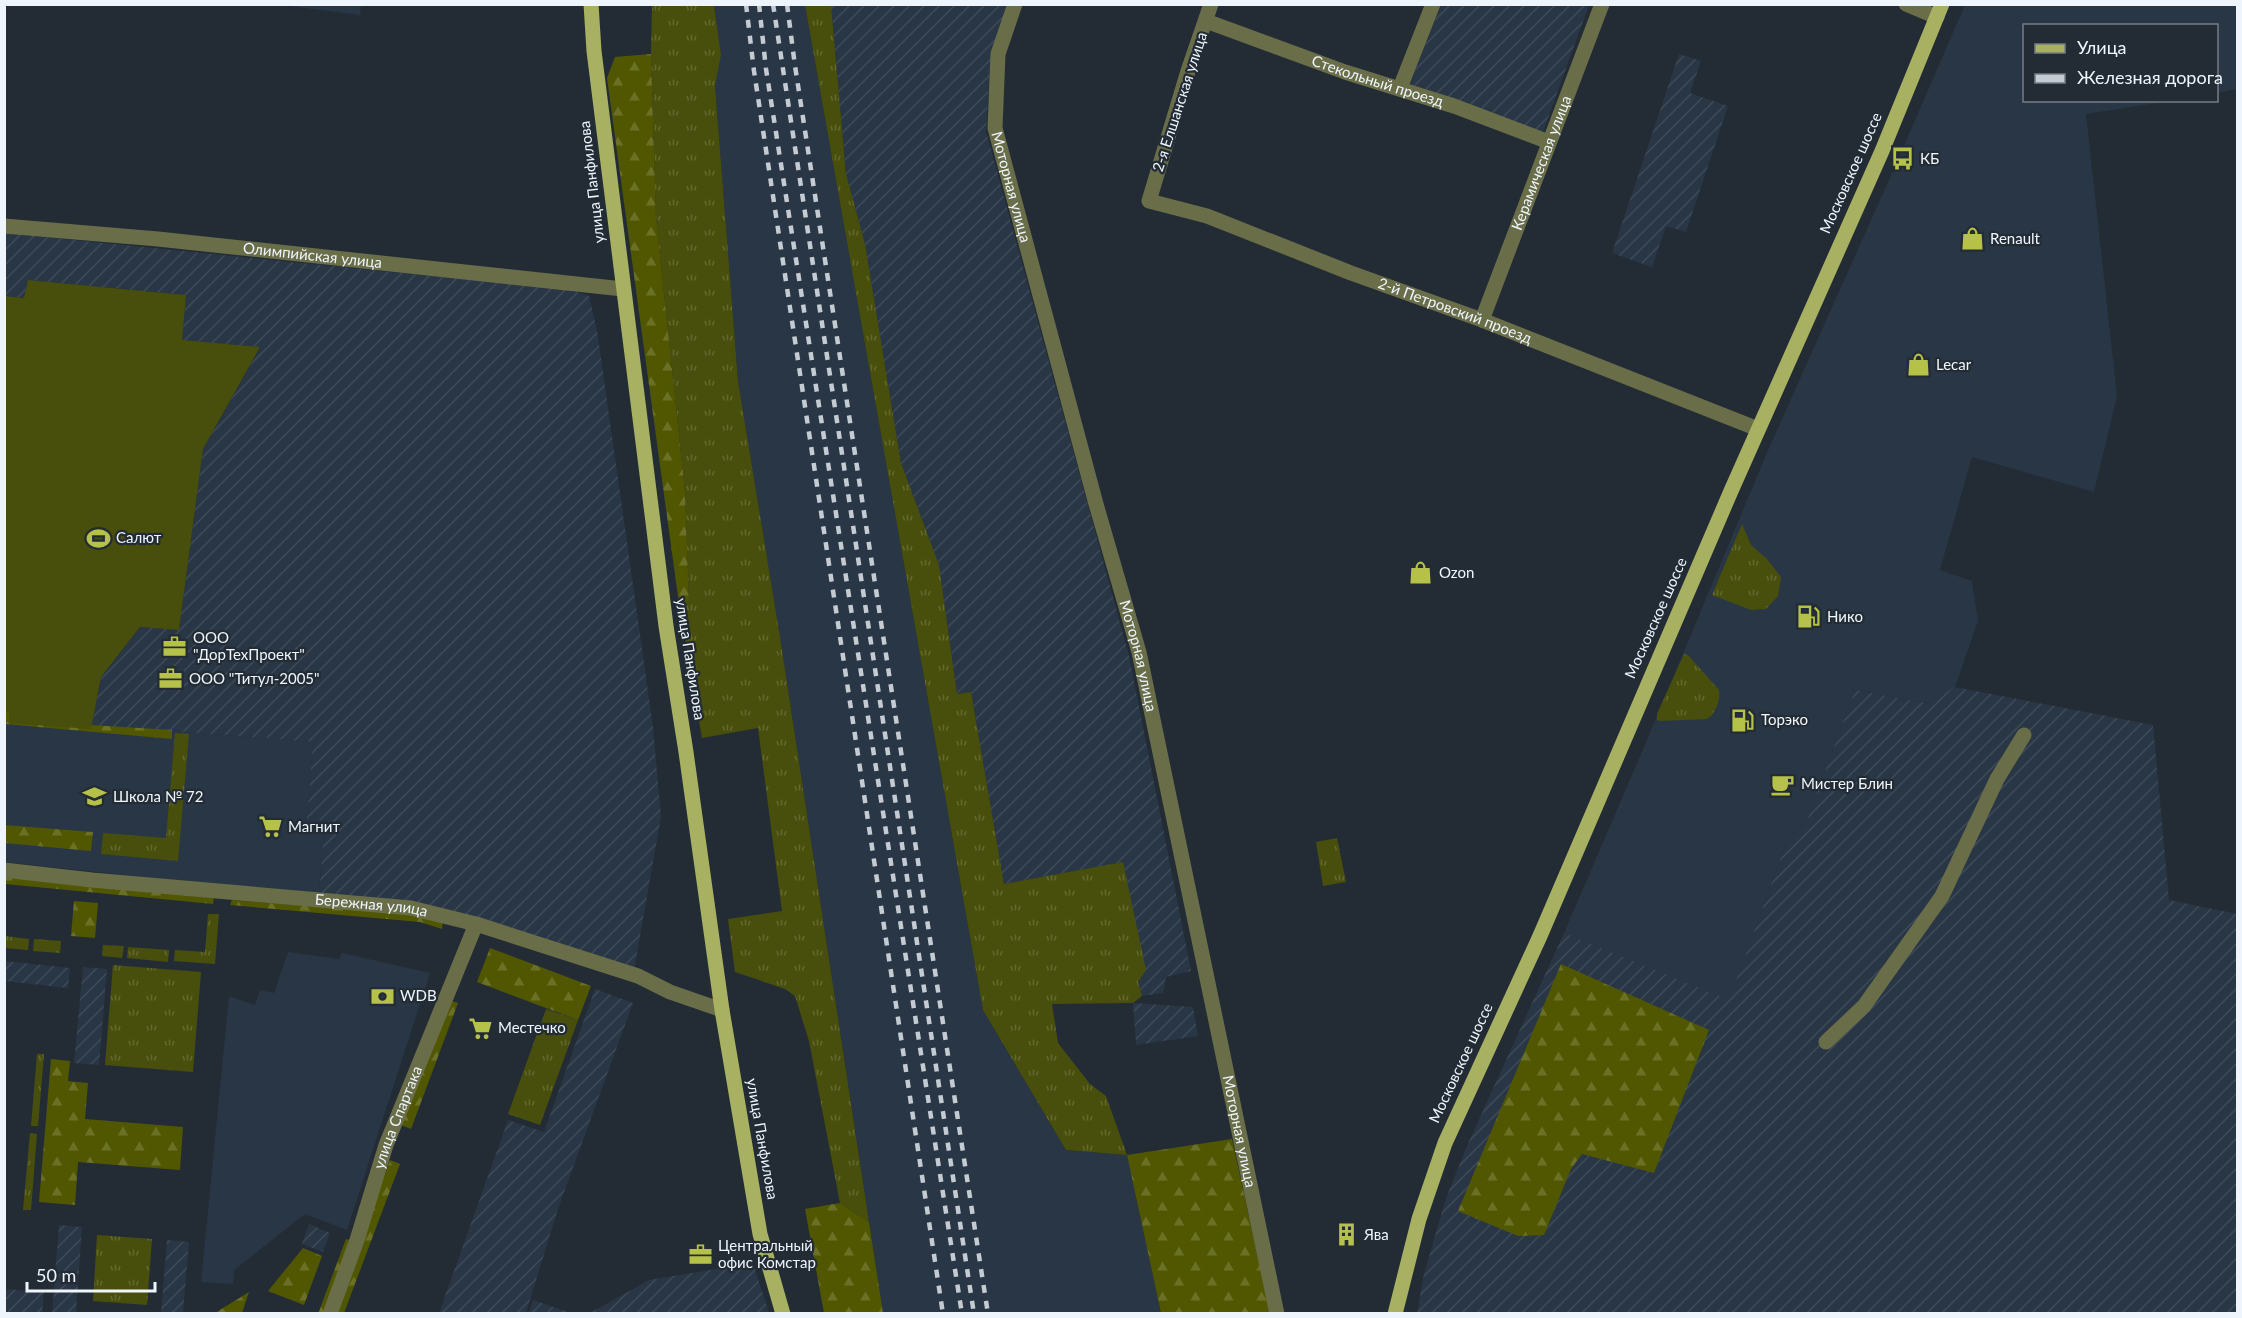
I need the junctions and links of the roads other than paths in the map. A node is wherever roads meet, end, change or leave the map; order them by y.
1 (591, 4) edge
2 (1015, 4) edge
3 (1211, 4) edge
4 (1433, 4) edge
5 (1602, 4) edge
6 (1906, 4) edge
7 (1940, 11) edge
8 (1206, 21) junction
9 (1400, 88) junction
10 (1550, 142) junction
11 (1149, 201) joint
12 (4, 226) edge
13 (623, 289) junction
14 (1482, 320) junction
15 (1758, 429) junction
16 (2024, 735) dead end
17 (4, 870) edge
18 (476, 924) junction
19 (722, 1010) junction
20 (1826, 1042) dead end
21 (330, 1314) edge
22 (783, 1314) edge
23 (1277, 1314) edge
24 (1395, 1314) edge

1 - 13 main road, улица Панфилова
2 - 23 street, Моторная улица
3 - 8 street, 2-я Елшанская улица
4 - 9 street
5 - 10 street, Керамическая улица
6 - 7 street
7 - 15 main road, Московское шоссе
8 - 9 street, Стекольный проезд
8 - 11 street, 2-я Елшанская улица
9 - 10 street, Стекольный проезд
10 - 14 street, Керамическая улица
11 - 14 street, 2-й Петровский проезд
12 - 13 street, Олимпийская улица
13 - 19 main road, улица Панфилова
14 - 15 street, 2-й Петровский проезд
15 - 24 main road, Московское шоссе
16 - 20 street
17 - 18 street, Бережная улица
18 - 19 street, Бережная улица
18 - 21 street, улица Спартака
19 - 22 main road, улица Панфилова

